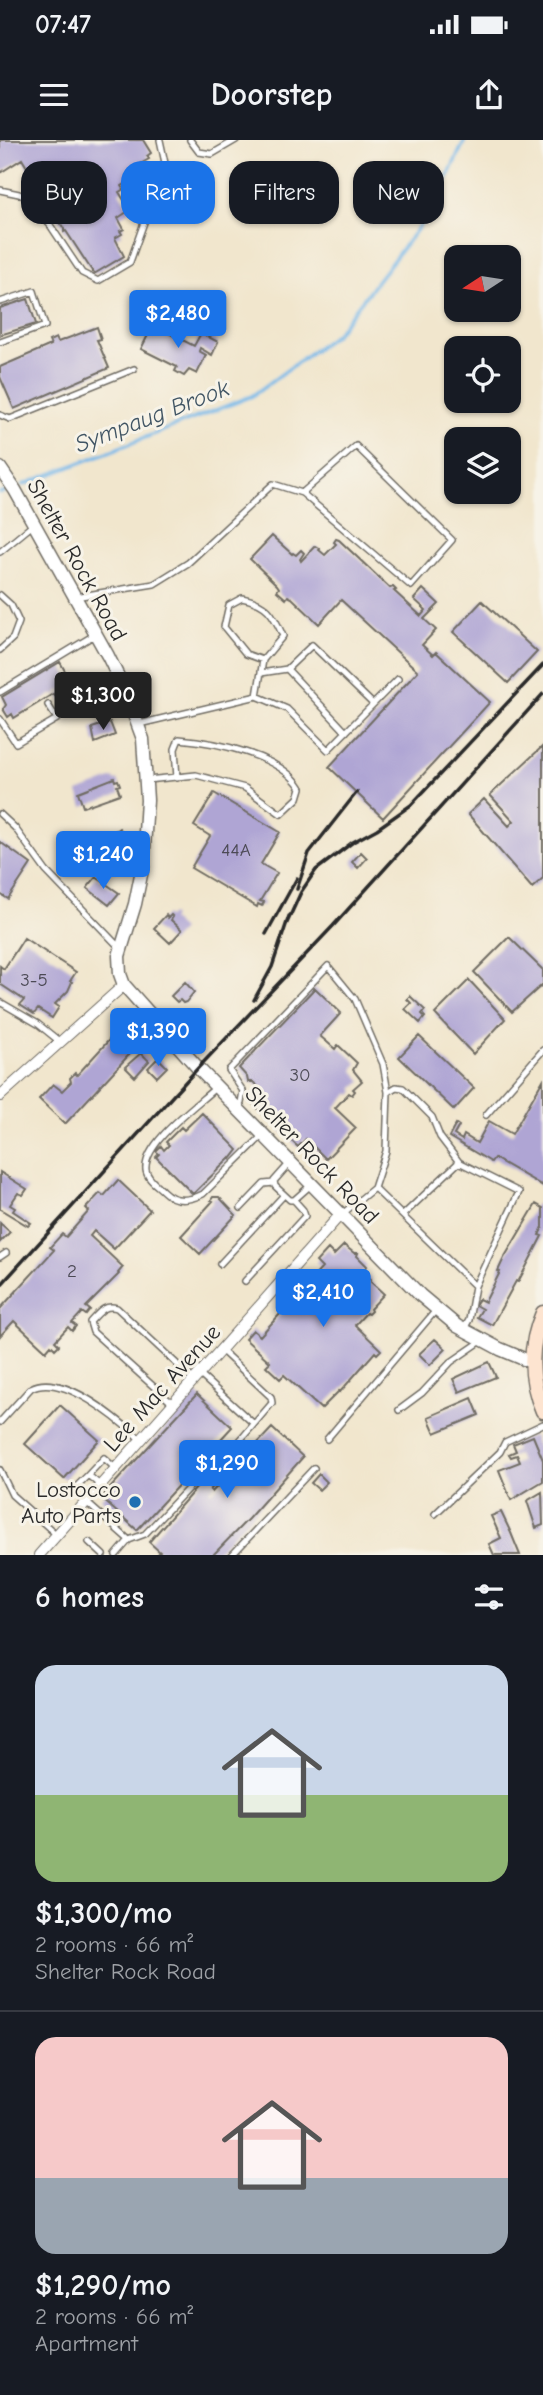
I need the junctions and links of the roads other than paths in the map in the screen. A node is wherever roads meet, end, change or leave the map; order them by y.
1 (160, 140) edge
2 (190, 140) edge
3 (236, 140) edge
4 (0, 190) edge
5 (0, 302) edge
6 (0, 342) edge
7 (134, 369) dead end
8 (0, 415) edge
9 (0, 468) edge
10 (302, 493) junction
11 (34, 524) junction
12 (0, 552) edge
13 (0, 595) edge
14 (75, 597) junction
15 (96, 634) junction
16 (0, 650) edge
17 (263, 660) junction
18 (287, 669) junction
19 (261, 673) junction
20 (398, 679) dead end
21 (0, 692) edge
22 (257, 696) junction
23 (373, 704) junction
24 (48, 705) dead end
25 (0, 719) edge
26 (139, 724) junction
27 (346, 732) junction
28 (177, 778) junction
29 (147, 780) junction
30 (0, 814) edge
31 (120, 948) junction
32 (124, 985) junction
33 (0, 1002) edge
34 (60, 1041) junction
35 (543, 1050) edge
36 (216, 1087) junction
37 (2, 1091) edge
38 (388, 1092) junction
39 (237, 1108) junction
40 (486, 1115) dead end
41 (263, 1135) junction
42 (459, 1162) junction
43 (290, 1163) junction
44 (274, 1183) junction
45 (311, 1185) junction
46 (374, 1188) junction
47 (284, 1195) junction
48 (295, 1200) junction
49 (241, 1208) dead end
50 (340, 1215) junction
51 (403, 1215) junction
52 (220, 1264) dead end
53 (245, 1281) dead end
54 (475, 1286) junction
55 (437, 1309) junction
56 (543, 1313) edge
57 (464, 1329) junction
58 (483, 1340) junction
59 (221, 1350) junction
60 (531, 1362) junction
61 (197, 1377) junction
62 (173, 1404) junction
63 (399, 1410) dead end
64 (543, 1411) edge
65 (0, 1422) edge
66 (254, 1424) junction
67 (543, 1424) edge
68 (327, 1439) dead end
69 (141, 1440) junction
70 (314, 1468) dead end
71 (116, 1469) junction
72 (0, 1470) edge
73 (88, 1475) junction
74 (78, 1486) dead end
75 (101, 1486) junction
76 (86, 1502) junction
77 (435, 1514) dead end
78 (57, 1535) junction
79 (129, 1540) junction
80 (89, 1542) dead end
81 (39, 1555) edge
82 (103, 1555) edge
83 (116, 1555) edge
84 (232, 1555) edge

1 - 4 lane
2 - 3 lane
5 - 6 lane
7 - 8 lane
9 - 11 street, Shelter Rock Road
10 - 10 lane
10 - 14 lane
11 - 12 lane
11 - 14 street, Shelter Rock Road
13 - 16 lane
14 - 15 street, Shelter Rock Road
15 - 21 lane
15 - 26 street, Shelter Rock Road
17 - 17 lane
17 - 19 lane
18 - 19 lane
18 - 23 lane
18 - 27 lane
19 - 22 lane
20 - 23 lane
22 - 26 lane
22 - 27 lane
23 - 27 lane
24 - 25 lane
26 - 29 street, Shelter Rock Road
28 - 28 lane
28 - 29 lane
29 - 31 street, Shelter Rock Road
30 - 31 lane
31 - 32 street, Shelter Rock Road
32 - 34 street
32 - 36 street, Shelter Rock Road
33 - 34 lane
34 - 37 street
35 - 40 lane
36 - 39 street, Shelter Rock Road
36 - 41 lane
38 - 39 lane
38 - 42 lane
38 - 46 lane
39 - 41 street, Shelter Rock Road
41 - 43 street, Shelter Rock Road
42 - 51 lane
42 - 54 lane
43 - 44 lane
43 - 45 street, Shelter Rock Road
44 - 47 lane
44 - 49 lane
45 - 48 lane
45 - 50 street, Shelter Rock Road
46 - 50 lane
46 - 51 lane
47 - 48 lane
47 - 52 lane
48 - 53 lane
50 - 55 street, Shelter Rock Road
50 - 59 street, Lee Mac Avenue
51 - 54 lane
54 - 57 lane
55 - 57 street, Shelter Rock Road
55 - 68 lane
56 - 60 main road
57 - 58 street, Shelter Rock Road
58 - 60 street, Shelter Rock Road
58 - 63 lane
59 - 61 street, Lee Mac Avenue
59 - 66 lane
60 - 64 main road
61 - 62 street, Lee Mac Avenue
61 - 62 lane
61 - 66 lane
62 - 69 street, Lee Mac Avenue
65 - 69 lane
66 - 79 lane
67 - 77 lane
69 - 71 street, Lee Mac Avenue
70 - 84 lane
71 - 73 lane
71 - 75 street, Lee Mac Avenue
72 - 78 lane
73 - 74 lane
73 - 75 lane
75 - 76 street, Lee Mac Avenue
76 - 78 street, Lee Mac Avenue
76 - 79 lane
78 - 81 street, Lee Mac Avenue
79 - 83 lane
80 - 82 lane

